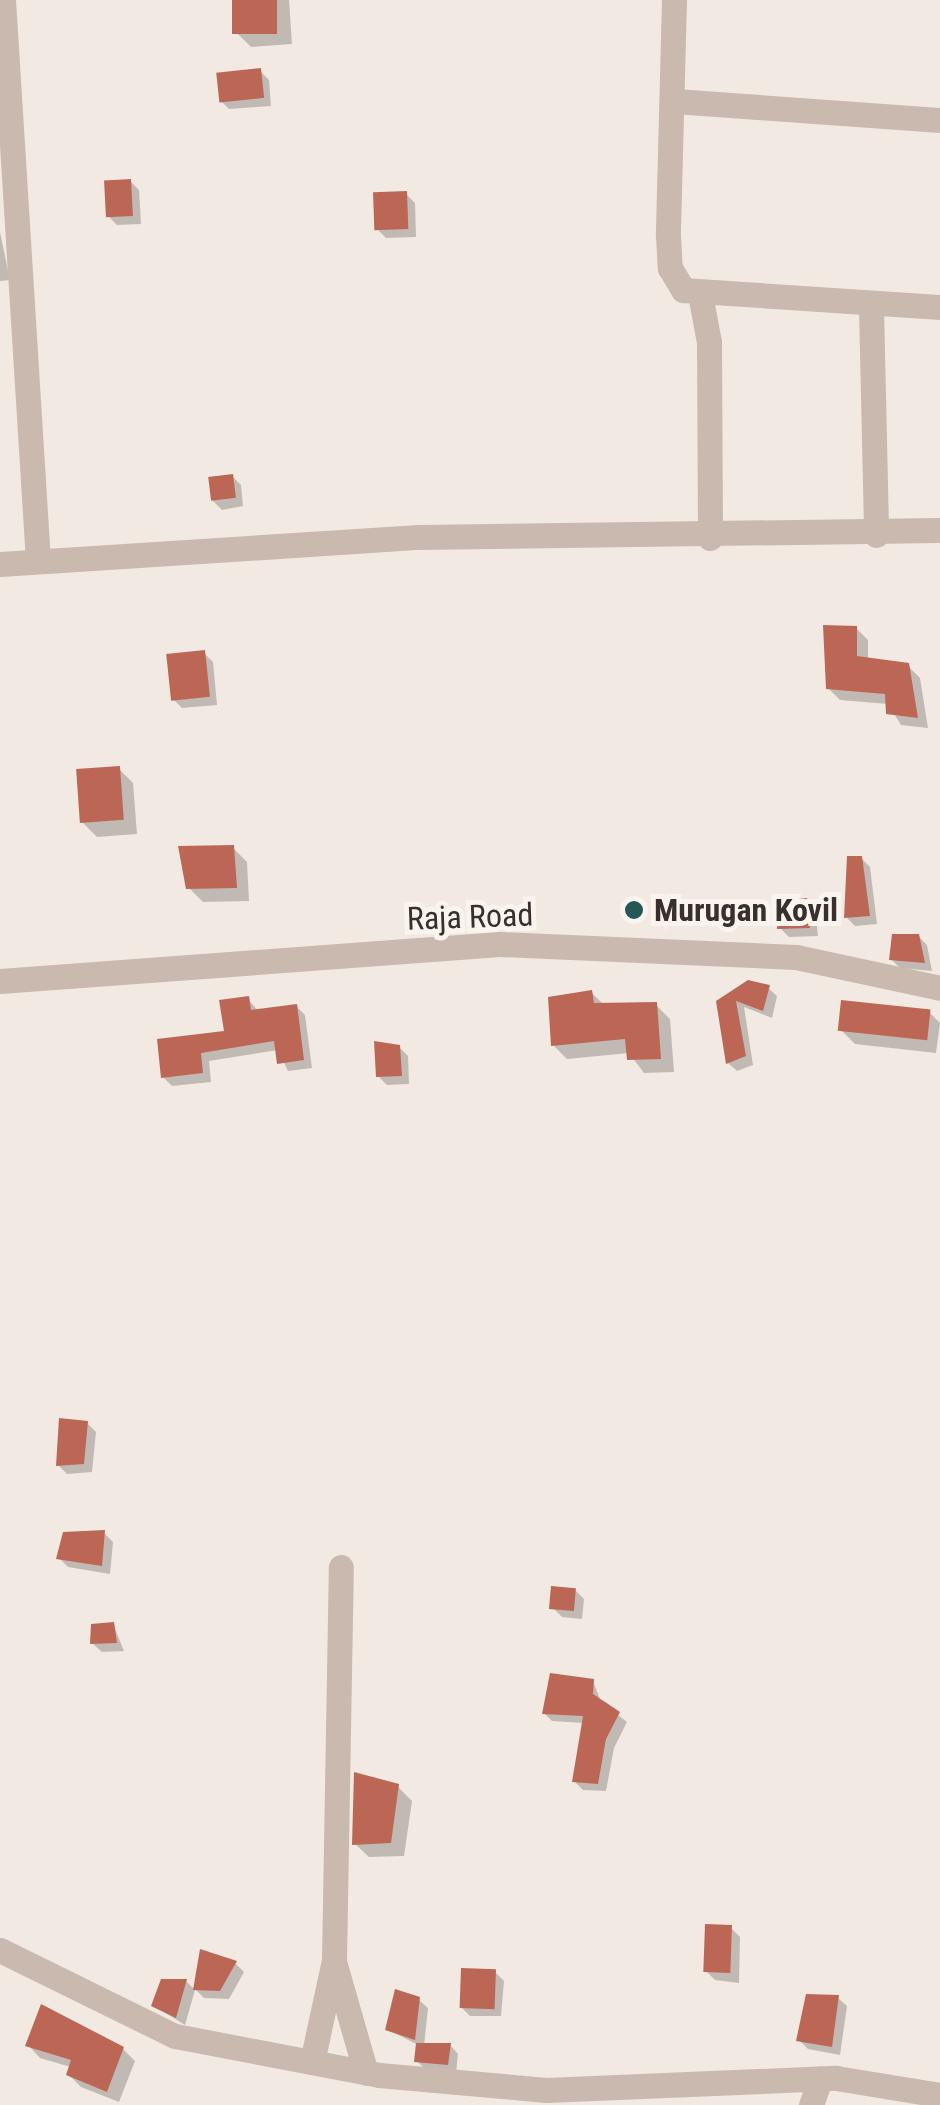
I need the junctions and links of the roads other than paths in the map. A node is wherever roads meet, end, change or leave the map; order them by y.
1 (2, 0) edge
2 (674, 0) edge
3 (674, 101) junction
4 (940, 120) edge
5 (700, 294) junction
6 (871, 307) junction
7 (940, 307) edge
8 (11, 354) edge
9 (940, 530) edge
10 (876, 535) junction
11 (710, 538) junction
12 (38, 561) junction
13 (0, 564) edge
14 (0, 980) edge
15 (940, 988) edge
16 (341, 1567) dead end
17 (0, 1950) edge
18 (334, 1960) junction
19 (312, 2062) junction
20 (366, 2073) junction
21 (820, 2079) junction
22 (940, 2096) edge
23 (811, 2105) edge

1 - 8 street
2 - 3 street
3 - 4 street
3 - 5 street
5 - 6 street
5 - 11 street
6 - 7 street
6 - 10 street
8 - 12 street
9 - 10 street
10 - 11 street
11 - 12 street
12 - 13 street
14 - 15 street, Raja Road
16 - 18 street
17 - 19 street
18 - 19 street
18 - 20 street
19 - 20 street
20 - 21 street
21 - 22 street
21 - 23 street

